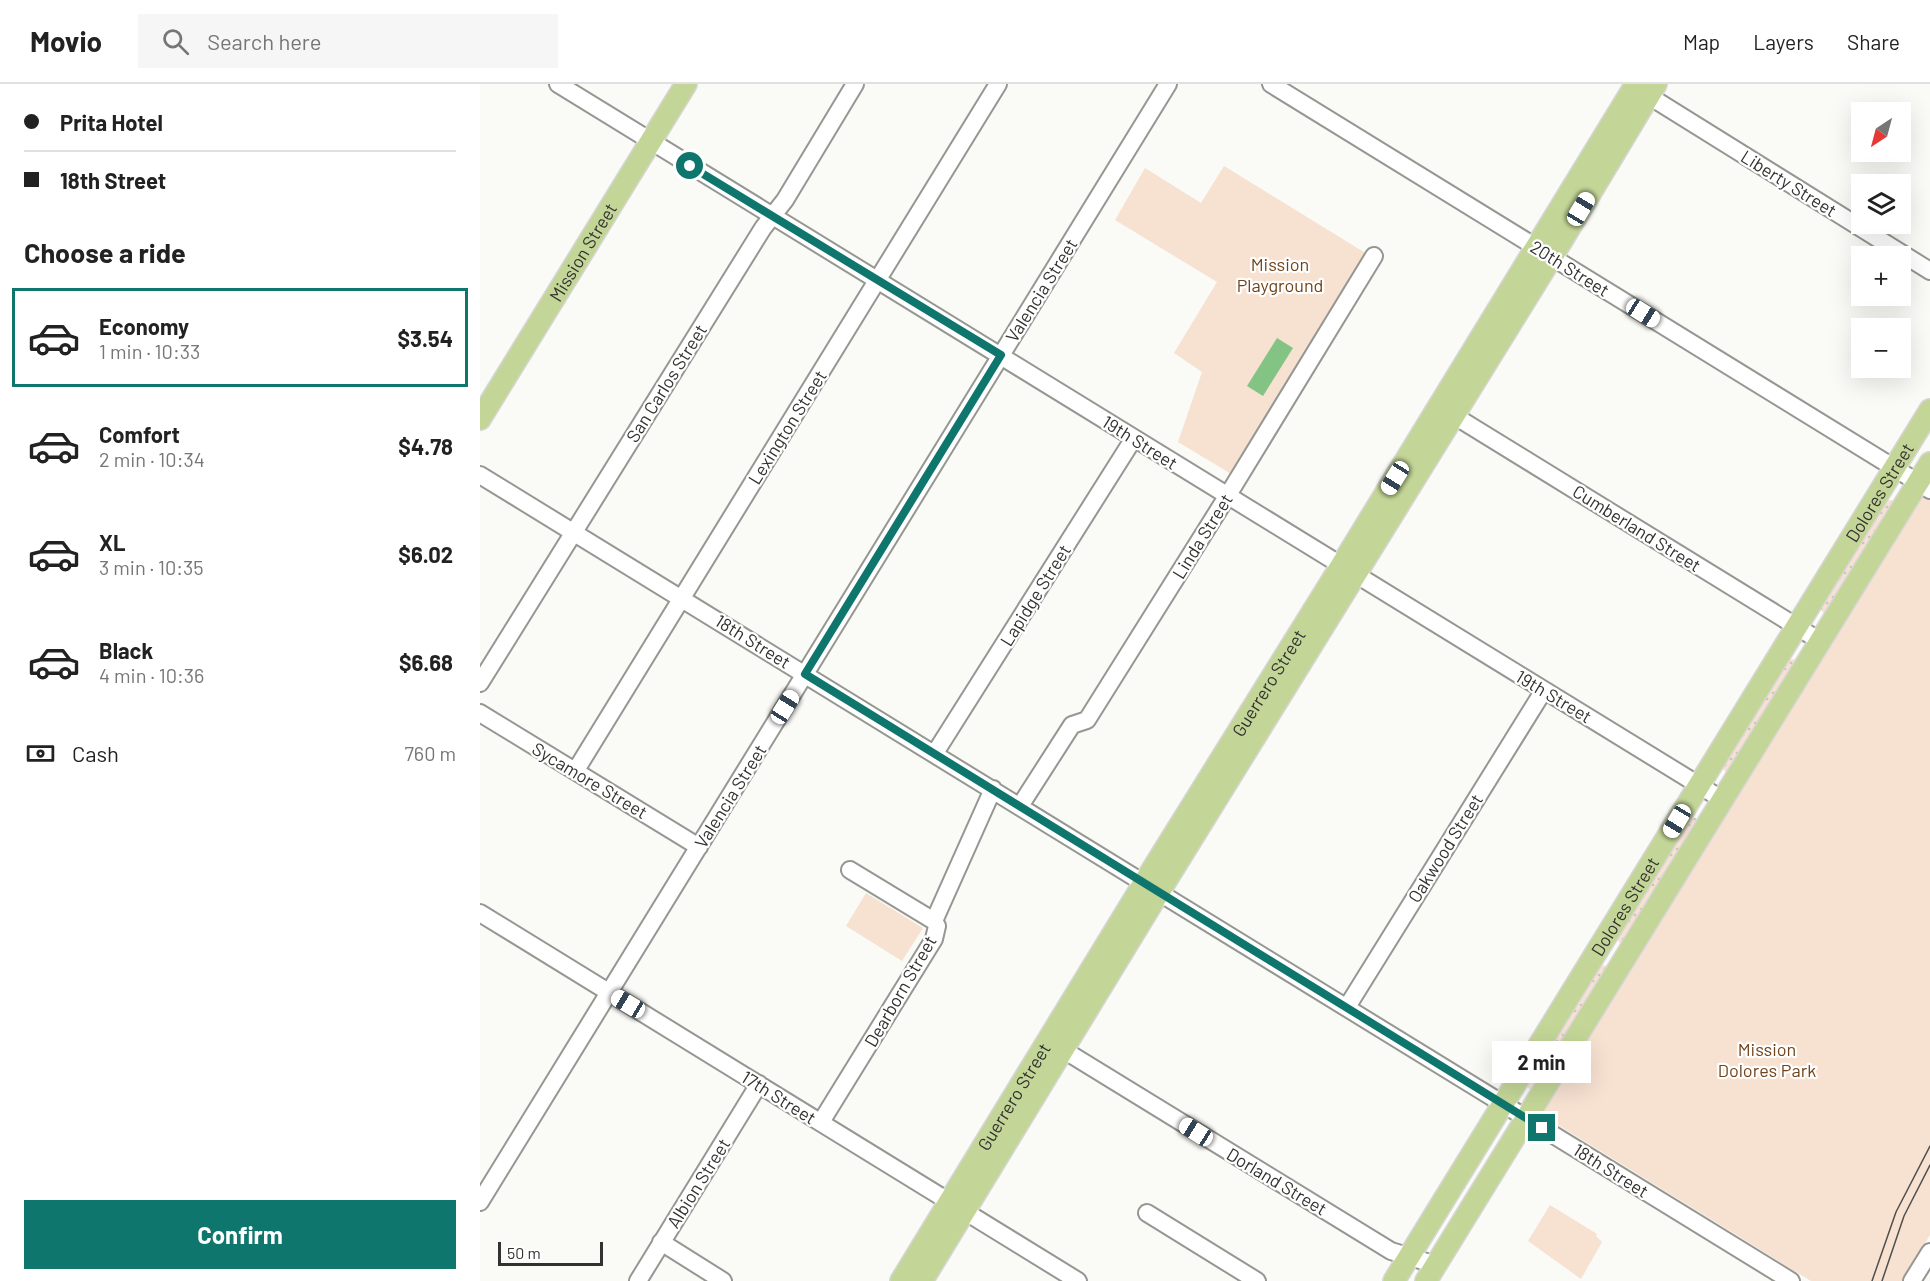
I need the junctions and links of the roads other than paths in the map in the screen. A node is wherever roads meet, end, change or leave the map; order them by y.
1 (558, 84) edge
2 (686, 84) edge
3 (855, 84) edge
4 (998, 84) edge
5 (1168, 84) edge
6 (1271, 84) edge
7 (1641, 87) edge
8 (651, 142) junction
9 (772, 217) junction
10 (1545, 252) junction
11 (1374, 256) dead end
12 (1930, 271) edge
13 (878, 279) junction
14 (1001, 355) junction
15 (1930, 410) edge
16 (1453, 415) junction
17 (480, 419) edge
18 (1134, 438) junction
19 (1930, 463) edge
20 (1894, 468) junction
21 (480, 475) edge
22 (1924, 486) edge
23 (1228, 495) junction
24 (574, 531) junction
25 (1348, 570) junction
26 (682, 597) junction
27 (1797, 626) junction
28 (1820, 641) junction
29 (805, 674) junction
30 (480, 683) edge
31 (1544, 690) junction
32 (480, 714) edge
33 (935, 753) junction
34 (576, 770) junction
35 (1700, 784) junction
36 (993, 789) junction
37 (1723, 800) junction
38 (1020, 806) junction
39 (699, 847) junction
40 (850, 870) dead end
41 (1152, 887) junction
42 (480, 913) edge
43 (934, 921) junction
44 (1599, 947) junction
45 (1623, 962) junction
46 (609, 993) junction
47 (1347, 1007) junction
48 (1062, 1050) junction
49 (759, 1084) junction
50 (1503, 1103) junction
51 (1527, 1118) junction
52 (821, 1122) junction
53 (480, 1202) edge
54 (958, 1206) junction
55 (1147, 1213) dead end
56 (662, 1242) junction
57 (1930, 1252) edge
58 (1409, 1256) junction
59 (1431, 1273) edge
60 (638, 1281) edge
61 (723, 1281) edge
62 (901, 1281) edge
63 (922, 1281) edge
64 (1078, 1281) edge
65 (1257, 1281) edge
66 (1394, 1281) edge
67 (1791, 1281) edge
68 (1912, 1281) edge

1 - 8 street, 19th Street
2 - 8 main road, Mission Street
3 - 9 street, San Carlos Street
4 - 13 street, Lexington Street
5 - 14 street, Valencia Street
6 - 10 street, 20th Street
7 - 10 main road, Guerrero Street
7 - 12 street, Liberty Street
8 - 9 street, 19th Street
8 - 17 main road, Mission Street
9 - 13 street, 19th Street
9 - 24 street, San Carlos Street
10 - 16 main road, Guerrero Street
10 - 20 street, 20th Street
10 - 25 main road, Guerrero Street
11 - 23 street, Linda Street
13 - 14 street, 19th Street
13 - 26 street, Lexington Street
14 - 18 street, 19th Street
14 - 29 street, Valencia Street
15 - 20 main road, Dolores Street
16 - 25 main road, Guerrero Street
16 - 27 street, Cumberland Street
18 - 23 street, 19th Street
18 - 33 street, Lapidge Street
19 - 22 main road, Dolores Street
20 - 22 street, 20th Street
20 - 27 main road, Dolores Street
21 - 24 street, 18th Street
22 - 28 main road, Dolores Street
23 - 25 street, 19th Street
23 - 38 street, Linda Street
24 - 26 street, 18th Street
24 - 30 street, San Carlos Street
25 - 31 street, 19th Street
25 - 41 main road, Guerrero Street
26 - 29 street, 18th Street
26 - 34 street, Lexington Street
27 - 28 street, Cumberland Street
27 - 35 main road, Dolores Street
28 - 37 main road, Dolores Street
29 - 33 street, 18th Street
29 - 39 street, Valencia Street
31 - 35 street, 19th Street
31 - 47 street, Oakwood Street
32 - 34 street, Sycamore Street
33 - 36 street, 18th Street
34 - 39 street, Sycamore Street
35 - 37 street, 19th Street
35 - 44 main road, Dolores Street
36 - 38 street, 18th Street
36 - 43 street, Dearborn Street
37 - 45 main road, Dolores Street
38 - 41 street, 18th Street
39 - 46 street, Valencia Street
40 - 43 street
41 - 47 street, 18th Street
41 - 48 main road, Guerrero Street
41 - 54 main road, Guerrero Street
42 - 46 street, 17th Street
43 - 52 street, Dearborn Street
44 - 45 main road
44 - 50 main road, Dolores Street
45 - 51 main road, Dolores Street
46 - 49 street, 17th Street
46 - 53 street, Valencia Street
47 - 50 street, 18th Street
48 - 54 main road, Guerrero Street
48 - 58 street, Dorland Street
49 - 52 street, 17th Street
49 - 56 street, Albion Street
50 - 51 street, 18th Street
50 - 58 main road, Dolores Street
51 - 59 main road, Dolores Street
51 - 67 street, 18th Street
52 - 54 street, 17th Street
54 - 62 main road, Guerrero Street
54 - 63 main road, Guerrero Street
54 - 64 street, 17th Street
55 - 65 street
56 - 60 street, Albion Street
56 - 61 street
57 - 68 street
58 - 59 street, Dorland Street
58 - 66 main road, Dolores Street

